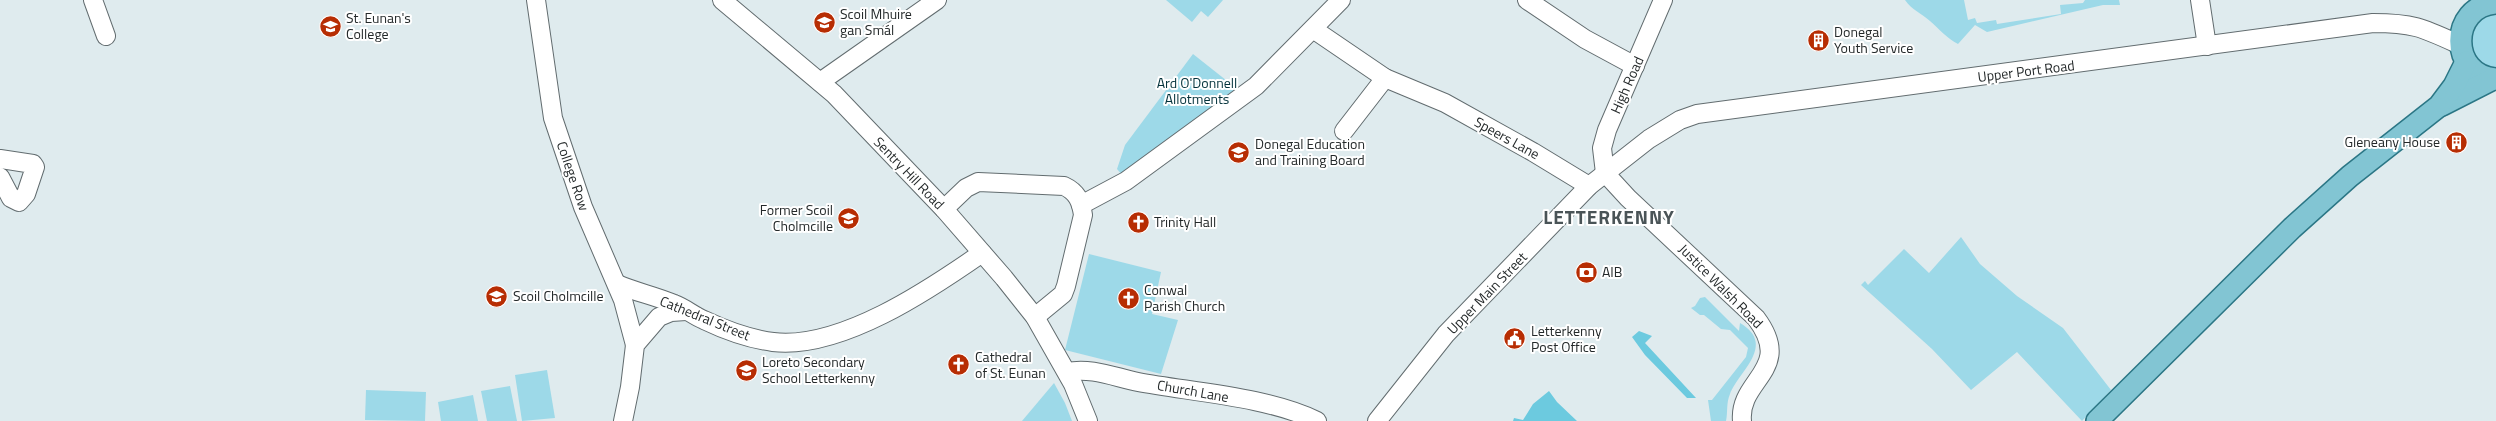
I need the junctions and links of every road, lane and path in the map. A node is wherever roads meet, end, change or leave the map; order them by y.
1 (92, 0) edge
2 (536, 0) edge
3 (722, 0) edge
4 (937, 0) edge
5 (1341, 0) edge
6 (1527, 0) edge
7 (1663, 0) edge
8 (2200, 0) edge
9 (2494, 2) edge
10 (1313, 29) junction
11 (106, 36) dead end
12 (2207, 46) junction
13 (2463, 53) junction
14 (1635, 66) junction
15 (1386, 78) junction
16 (2494, 79) edge
17 (820, 82) junction
18 (2439, 106) junction
19 (1344, 131) dead end
20 (0, 159) edge
21 (1605, 173) junction
22 (0, 177) edge
23 (1589, 186) junction
24 (1082, 205) junction
25 (944, 209) junction
26 (982, 254) junction
27 (617, 284) junction
28 (686, 311) junction
29 (1035, 317) junction
30 (634, 345) junction
31 (1067, 372) junction
32 (623, 421) edge
33 (1088, 421) edge
34 (1317, 421) edge
35 (1377, 421) edge
36 (1742, 421) edge
37 (2096, 421) edge

1 - 11 street
2 - 27 street, College Row
3 - 17 street, Sentry Hill Road
4 - 17 street
5 - 10 street
6 - 14 street
7 - 14 street, High Road
8 - 12 street
9 - 13 main road
10 - 15 street, Speers Lane
10 - 24 street
12 - 13 street, Upper Port Road
12 - 21 street, Upper Port Road
13 - 16 main road
13 - 18 main road
14 - 21 street, High Road
15 - 19 street
15 - 23 street, Speers Lane
16 - 18 main road
17 - 25 street, Sentry Hill Road
18 - 37 main road
20 - 22 street
21 - 23 street, Upper Main Street
21 - 36 street, Justice Walsh Road
23 - 35 street, Upper Main Street
24 - 25 street
24 - 29 street
25 - 26 street, Sentry Hill Road
26 - 28 street, Cathedral Street
26 - 29 street, Sentry Hill Road
27 - 28 street, Cathedral Street
27 - 30 street, College Row
28 - 30 street
29 - 31 street, Sentry Hill Road
30 - 32 street
31 - 33 street, Sentry Hill Road
31 - 34 street, Church Lane

